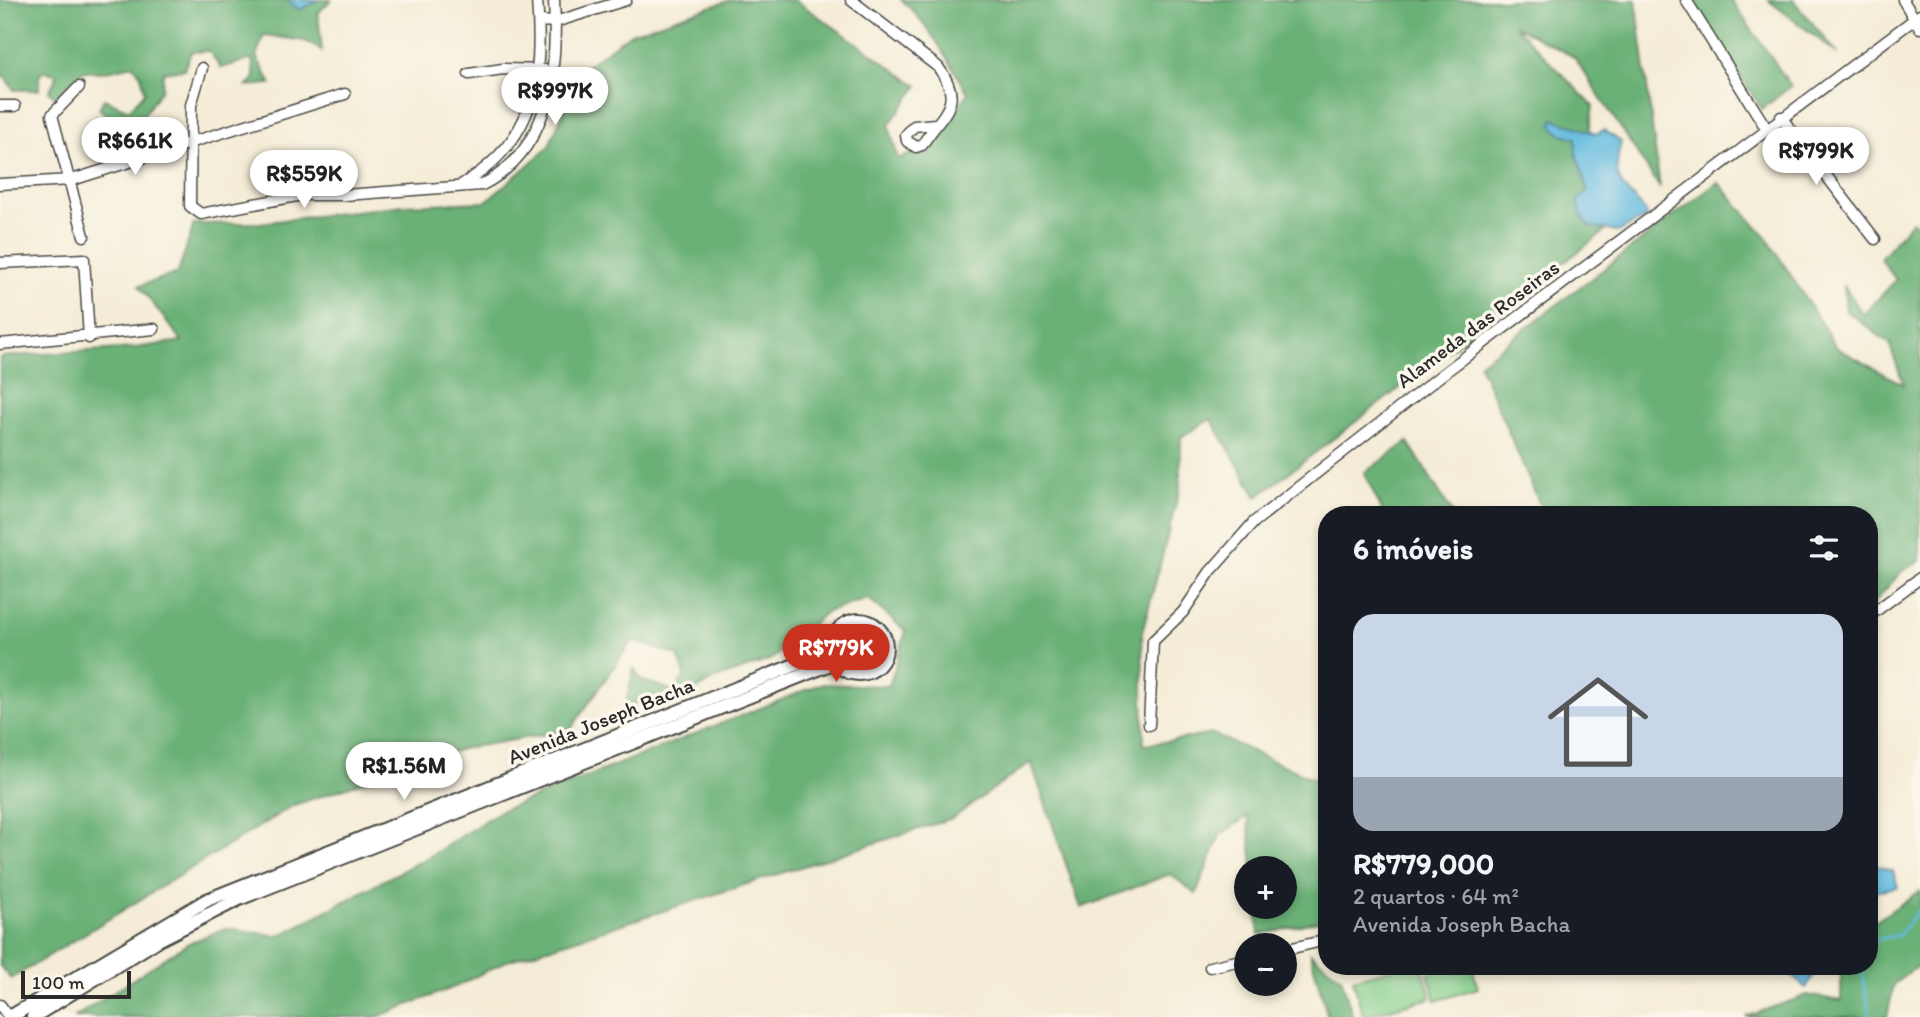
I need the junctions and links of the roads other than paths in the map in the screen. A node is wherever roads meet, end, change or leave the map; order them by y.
1 (537, 0) edge
2 (554, 0) edge
3 (626, 0) edge
4 (851, 0) edge
5 (1686, 0) edge
6 (1903, 0) edge
7 (538, 20) junction
8 (1918, 21) edge
9 (555, 22) junction
10 (202, 68) dead end
11 (555, 69) junction
12 (539, 70) junction
13 (469, 75) dead end
14 (79, 87) dead end
15 (345, 94) dead end
16 (0, 106) edge
17 (15, 106) dead end
18 (1781, 117) junction
19 (935, 124) dead end
20 (1766, 128) junction
21 (189, 144) junction
22 (72, 180) junction
23 (0, 184) edge
24 (458, 187) junction
25 (84, 236) dead end
26 (1875, 239) dead end
27 (0, 263) edge
28 (154, 329) dead end
29 (89, 338) junction
30 (0, 344) edge
31 (1920, 578) edge
32 (1878, 609) edge
33 (834, 656) junction
34 (1149, 725) dead end
35 (1318, 942) edge
36 (1297, 947) edge
37 (1234, 962) edge
38 (1210, 967) dead end
39 (0, 1006) edge
40 (10, 1017) edge
41 (33, 1017) edge

1 - 7 street
2 - 9 street
3 - 9 street
4 - 19 street
5 - 20 street
6 - 8 street
7 - 9 street
7 - 12 street
8 - 18 street, Alameda das Roseiras
9 - 11 street
10 - 21 street
11 - 12 street
11 - 24 street
12 - 13 street
12 - 24 street
14 - 22 street
15 - 21 street
16 - 17 street
18 - 20 street, Alameda das Roseiras
18 - 26 street
20 - 34 street, Alameda das Roseiras
21 - 22 street
21 - 24 street
22 - 23 street
22 - 25 street
27 - 29 street
28 - 29 street
29 - 30 street
31 - 32 street
33 - 33 main road
33 - 40 main road, Avenida Joseph Bacha
33 - 41 main road, Avenida Joseph Bacha
35 - 36 street
37 - 38 street
39 - 40 street

